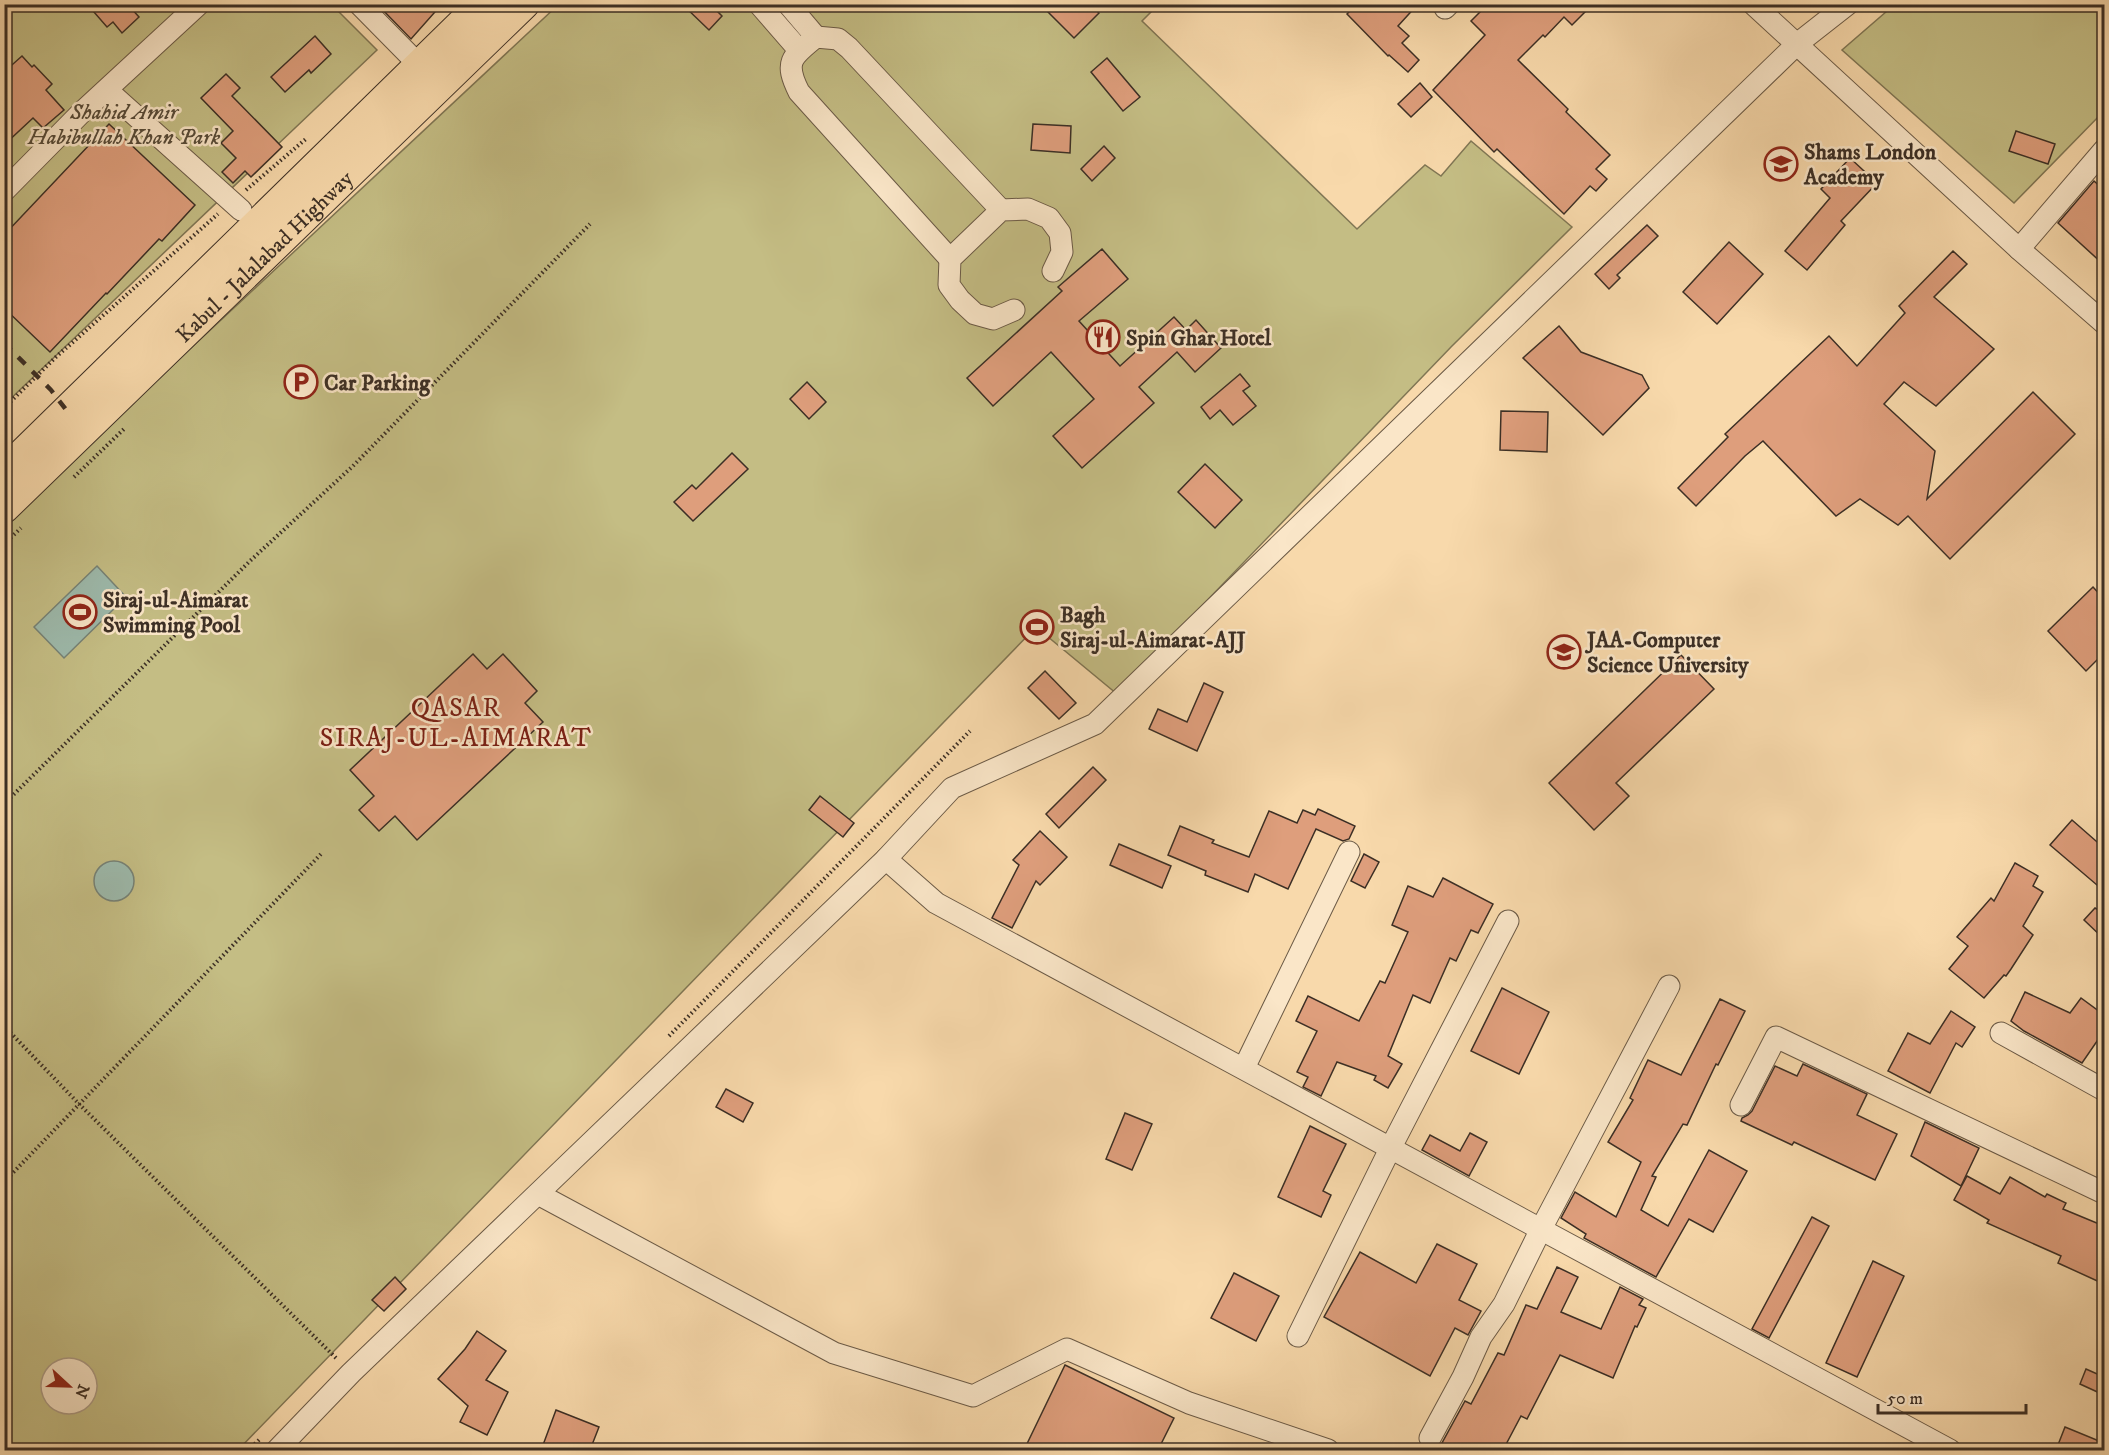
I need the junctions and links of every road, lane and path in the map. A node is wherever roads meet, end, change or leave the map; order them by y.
1 (199, 4) edge
2 (359, 4) edge
3 (482, 4) edge
4 (524, 4) edge
5 (759, 4) edge
6 (788, 4) edge
7 (1753, 4) edge
8 (1848, 4) edge
9 (816, 37) junction
10 (1797, 44) junction
11 (799, 50) junction
12 (430, 76) junction
13 (106, 90) junction
14 (2104, 150) edge
15 (4, 191) edge
16 (241, 210) dead end
17 (1001, 210) junction
18 (590, 224) dead end
19 (2019, 249) junction
20 (950, 259) junction
21 (1053, 271) dead end
22 (1014, 310) dead end
23 (2104, 323) edge
24 (4, 472) edge
25 (4, 508) edge
26 (970, 731) dead end
27 (4, 804) edge
28 (1350, 852) dead end
29 (322, 853) dead end
30 (886, 859) junction
31 (1508, 921) dead end
32 (1669, 986) dead end
33 (4, 1026) edge
34 (2001, 1033) dead end
35 (664, 1042) dead end
36 (1244, 1068) junction
37 (2104, 1090) edge
38 (79, 1104) junction
39 (1741, 1105) dead end
40 (1390, 1149) junction
41 (4, 1182) edge
42 (2104, 1193) edge
43 (538, 1194) junction
44 (1541, 1229) junction
45 (1298, 1336) dead end
46 (341, 1368) junction
47 (1430, 1438) dead end
48 (271, 1442) edge
49 (248, 1450) edge
50 (1328, 1450) edge
51 (1950, 1450) edge

1 - 13 street
2 - 12 street
3 - 12 highway, Kabul - Jalalabad Highway
4 - 12 highway, Kabul - Jalalabad Highway
5 - 11 street
6 - 9 street
7 - 10 street
8 - 10 street
9 - 11 street
9 - 17 street
10 - 19 street
10 - 30 street
11 - 20 street
12 - 24 highway, Kabul - Jalalabad Highway
12 - 25 highway, Kabul - Jalalabad Highway
13 - 15 street
13 - 16 street
14 - 19 street
17 - 20 street
17 - 21 street
18 - 27 path
19 - 23 street
20 - 22 street
26 - 35 path
28 - 36 street
29 - 38 path
30 - 36 street
30 - 43 street
31 - 40 street
32 - 44 street
33 - 38 path
34 - 37 street
36 - 40 street
38 - 41 path
38 - 46 path
39 - 42 street
40 - 44 street
40 - 45 street
43 - 46 street
43 - 50 street
44 - 47 street
44 - 51 street
46 - 48 street
48 - 49 path

